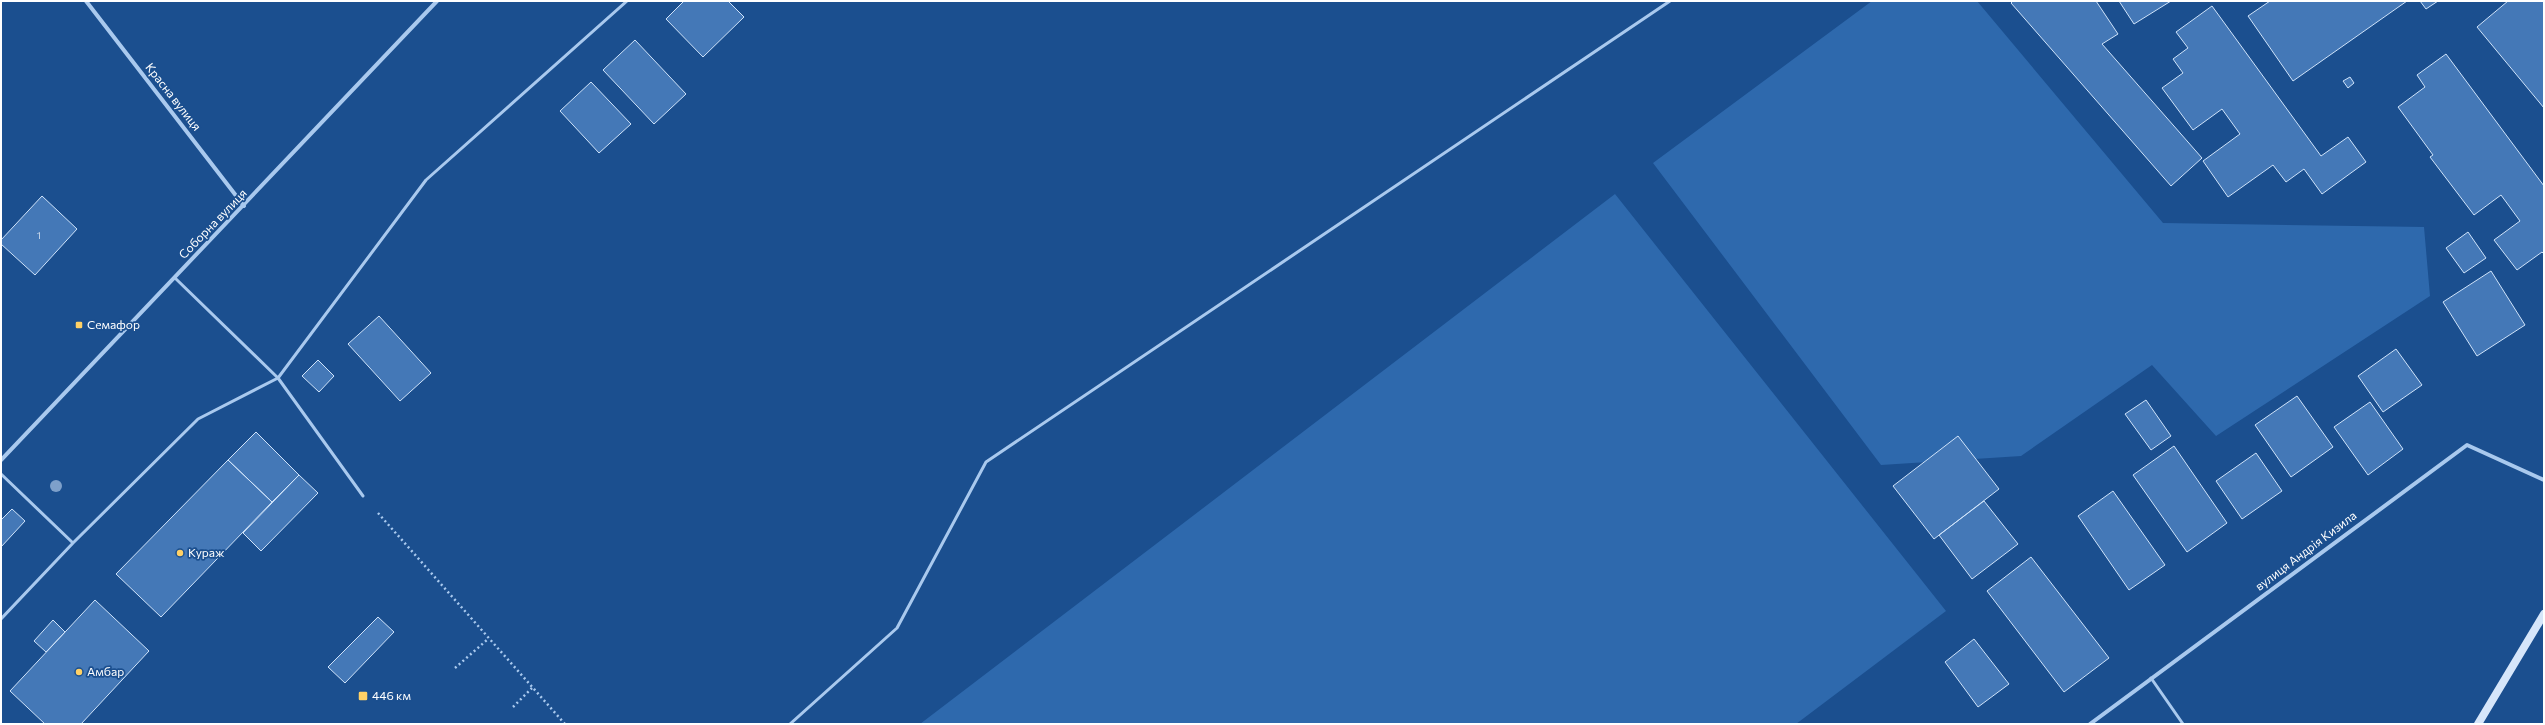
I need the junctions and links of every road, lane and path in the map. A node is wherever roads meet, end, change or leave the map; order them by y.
1 (86, 1) edge
2 (437, 1) edge
3 (627, 1) edge
4 (1670, 1) edge
5 (244, 206) junction
6 (175, 278) junction
7 (278, 378) junction
8 (1, 460) edge
9 (1, 474) edge
10 (2544, 480) edge
11 (363, 496) joint
12 (73, 543) junction
13 (2544, 614) edge
14 (1, 619) edge
15 (488, 639) junction
16 (455, 668) dead end
17 (2151, 678) junction
18 (532, 688) junction
19 (513, 706) dead end
20 (564, 724) edge
21 (790, 724) edge
22 (2090, 724) edge
23 (2183, 724) edge
24 (2478, 724) edge

1 - 5 street, Красна вулиця
2 - 5 street, Соборна вулиця
3 - 7 lane
4 - 21 lane
5 - 6 street, Соборна вулиця
6 - 7 lane
6 - 8 street, Соборна вулиця
7 - 11 lane
7 - 12 lane
9 - 12 lane
10 - 17 street, вулиця Андрія Кизила
11 - 15 path
12 - 14 lane
13 - 24 main road
15 - 16 path
15 - 18 path
17 - 22 street, вулиця Андрія Кизила
17 - 23 lane
18 - 19 path
18 - 20 path

